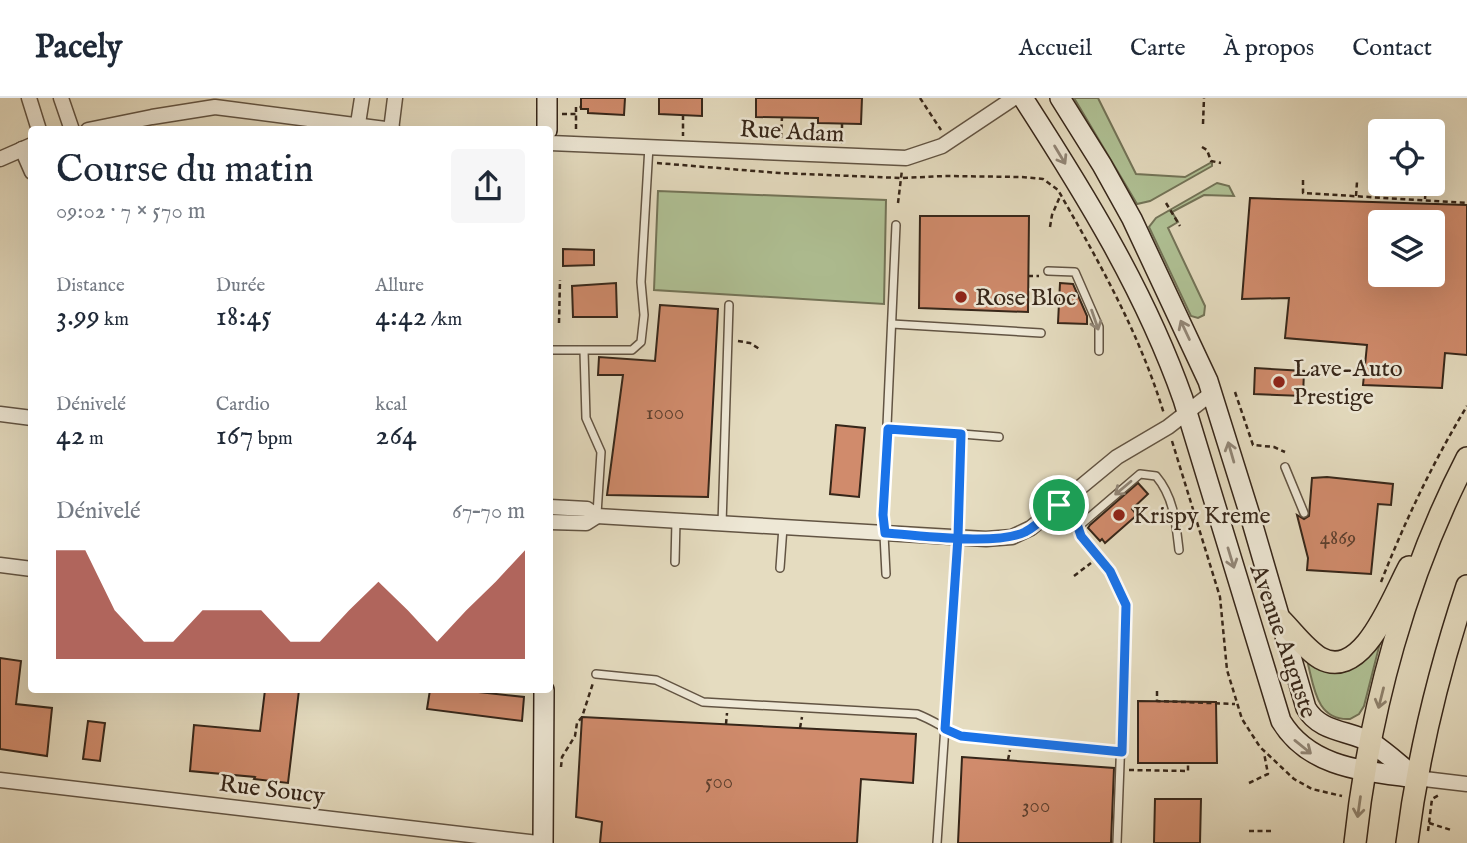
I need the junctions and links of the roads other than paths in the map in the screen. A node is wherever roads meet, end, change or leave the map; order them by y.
1 (29, 98) edge
2 (61, 98) edge
3 (362, 98) edge
4 (395, 98) edge
5 (547, 98) edge
6 (1014, 98) edge
7 (1023, 98) edge
8 (1060, 98) edge
9 (215, 103) edge
10 (38, 126) edge
11 (71, 126) edge
12 (108, 126) edge
13 (357, 126) edge
14 (392, 126) edge
15 (547, 126) edge
16 (553, 143) edge
17 (649, 145) junction
18 (27, 147) edge
19 (0, 159) edge
20 (896, 225) dead end
21 (1047, 274) road end
22 (729, 305) dead end
23 (892, 324) junction
24 (1041, 333) dead end
25 (553, 350) edge
26 (584, 351) junction
27 (1099, 351) dead end
28 (1212, 393) junction
29 (1187, 413) junction
30 (0, 414) edge
31 (28, 418) edge
32 (888, 429) junction
33 (961, 434) junction
34 (999, 437) dead end
35 (1464, 464) edge
36 (1285, 467) dead end
37 (1059, 505) junction
38 (553, 507) edge
39 (1304, 513) dead end
40 (597, 516) junction
41 (676, 521) junction
42 (553, 522) edge
43 (722, 524) junction
44 (783, 527) junction
45 (1078, 527) junction
46 (885, 533) junction
47 (958, 537) junction
48 (1179, 550) dead end
49 (675, 562) dead end
50 (0, 565) edge
51 (28, 568) edge
52 (780, 568) dead end
53 (886, 574) dead end
54 (1467, 586) edge
55 (1281, 620) junction
56 (596, 674) road end
57 (544, 693) edge
58 (945, 729) junction
59 (1370, 742) junction
60 (1122, 752) junction
61 (1365, 771) junction
62 (1416, 778) junction
63 (0, 780) edge
64 (1467, 784) edge
65 (541, 843) edge
66 (937, 843) edge
67 (1117, 843) edge
68 (1355, 843) edge
69 (1407, 843) edge

1 - 10 street
2 - 11 street
3 - 13 street
4 - 14 street
5 - 15 main road
6 - 17 street, Rue Adam
7 -> 29 main road, Avenue Auguste
28 -> 8 main road, Avenue Auguste
9 - 12 street
9 - 13 street
16 - 17 street, Rue Adam
17 - 26 lane
18 - 19 street
20 - 23 lane
21 -> 27 lane
22 - 43 lane
23 - 24 lane
23 - 32 lane
25 - 26 lane
26 - 40 lane
28 - 29 street
55 -> 28 main road, Avenue Auguste
29 - 37 street
29 -> 61 main road, Avenue Auguste
30 - 31 street
32 - 33 lane
32 - 46 lane
33 - 34 lane
33 - 47 lane
35 - 55 main road
35 -> 59 main road
36 - 39 lane
37 - 45 lane
37 - 47 street
38 - 40 street
40 - 41 street
40 - 42 street
41 - 43 street
41 - 49 lane
43 - 44 street
44 - 46 street
44 - 52 lane
48 -> 45 lane
45 - 60 lane
46 - 47 street
46 - 53 lane
47 - 58 lane
50 - 51 street
54 - 62 main road
55 - 59 main road, Avenue Auguste
56 - 58 lane
57 - 65 main road
58 - 60 lane
58 - 66 lane
59 - 61 main road
59 - 62 main road, Avenue Auguste
60 - 67 lane
61 - 62 main road, Avenue Auguste
61 -> 68 main road
62 - 64 street
62 - 69 main road
63 - 65 street, Rue Soucy

